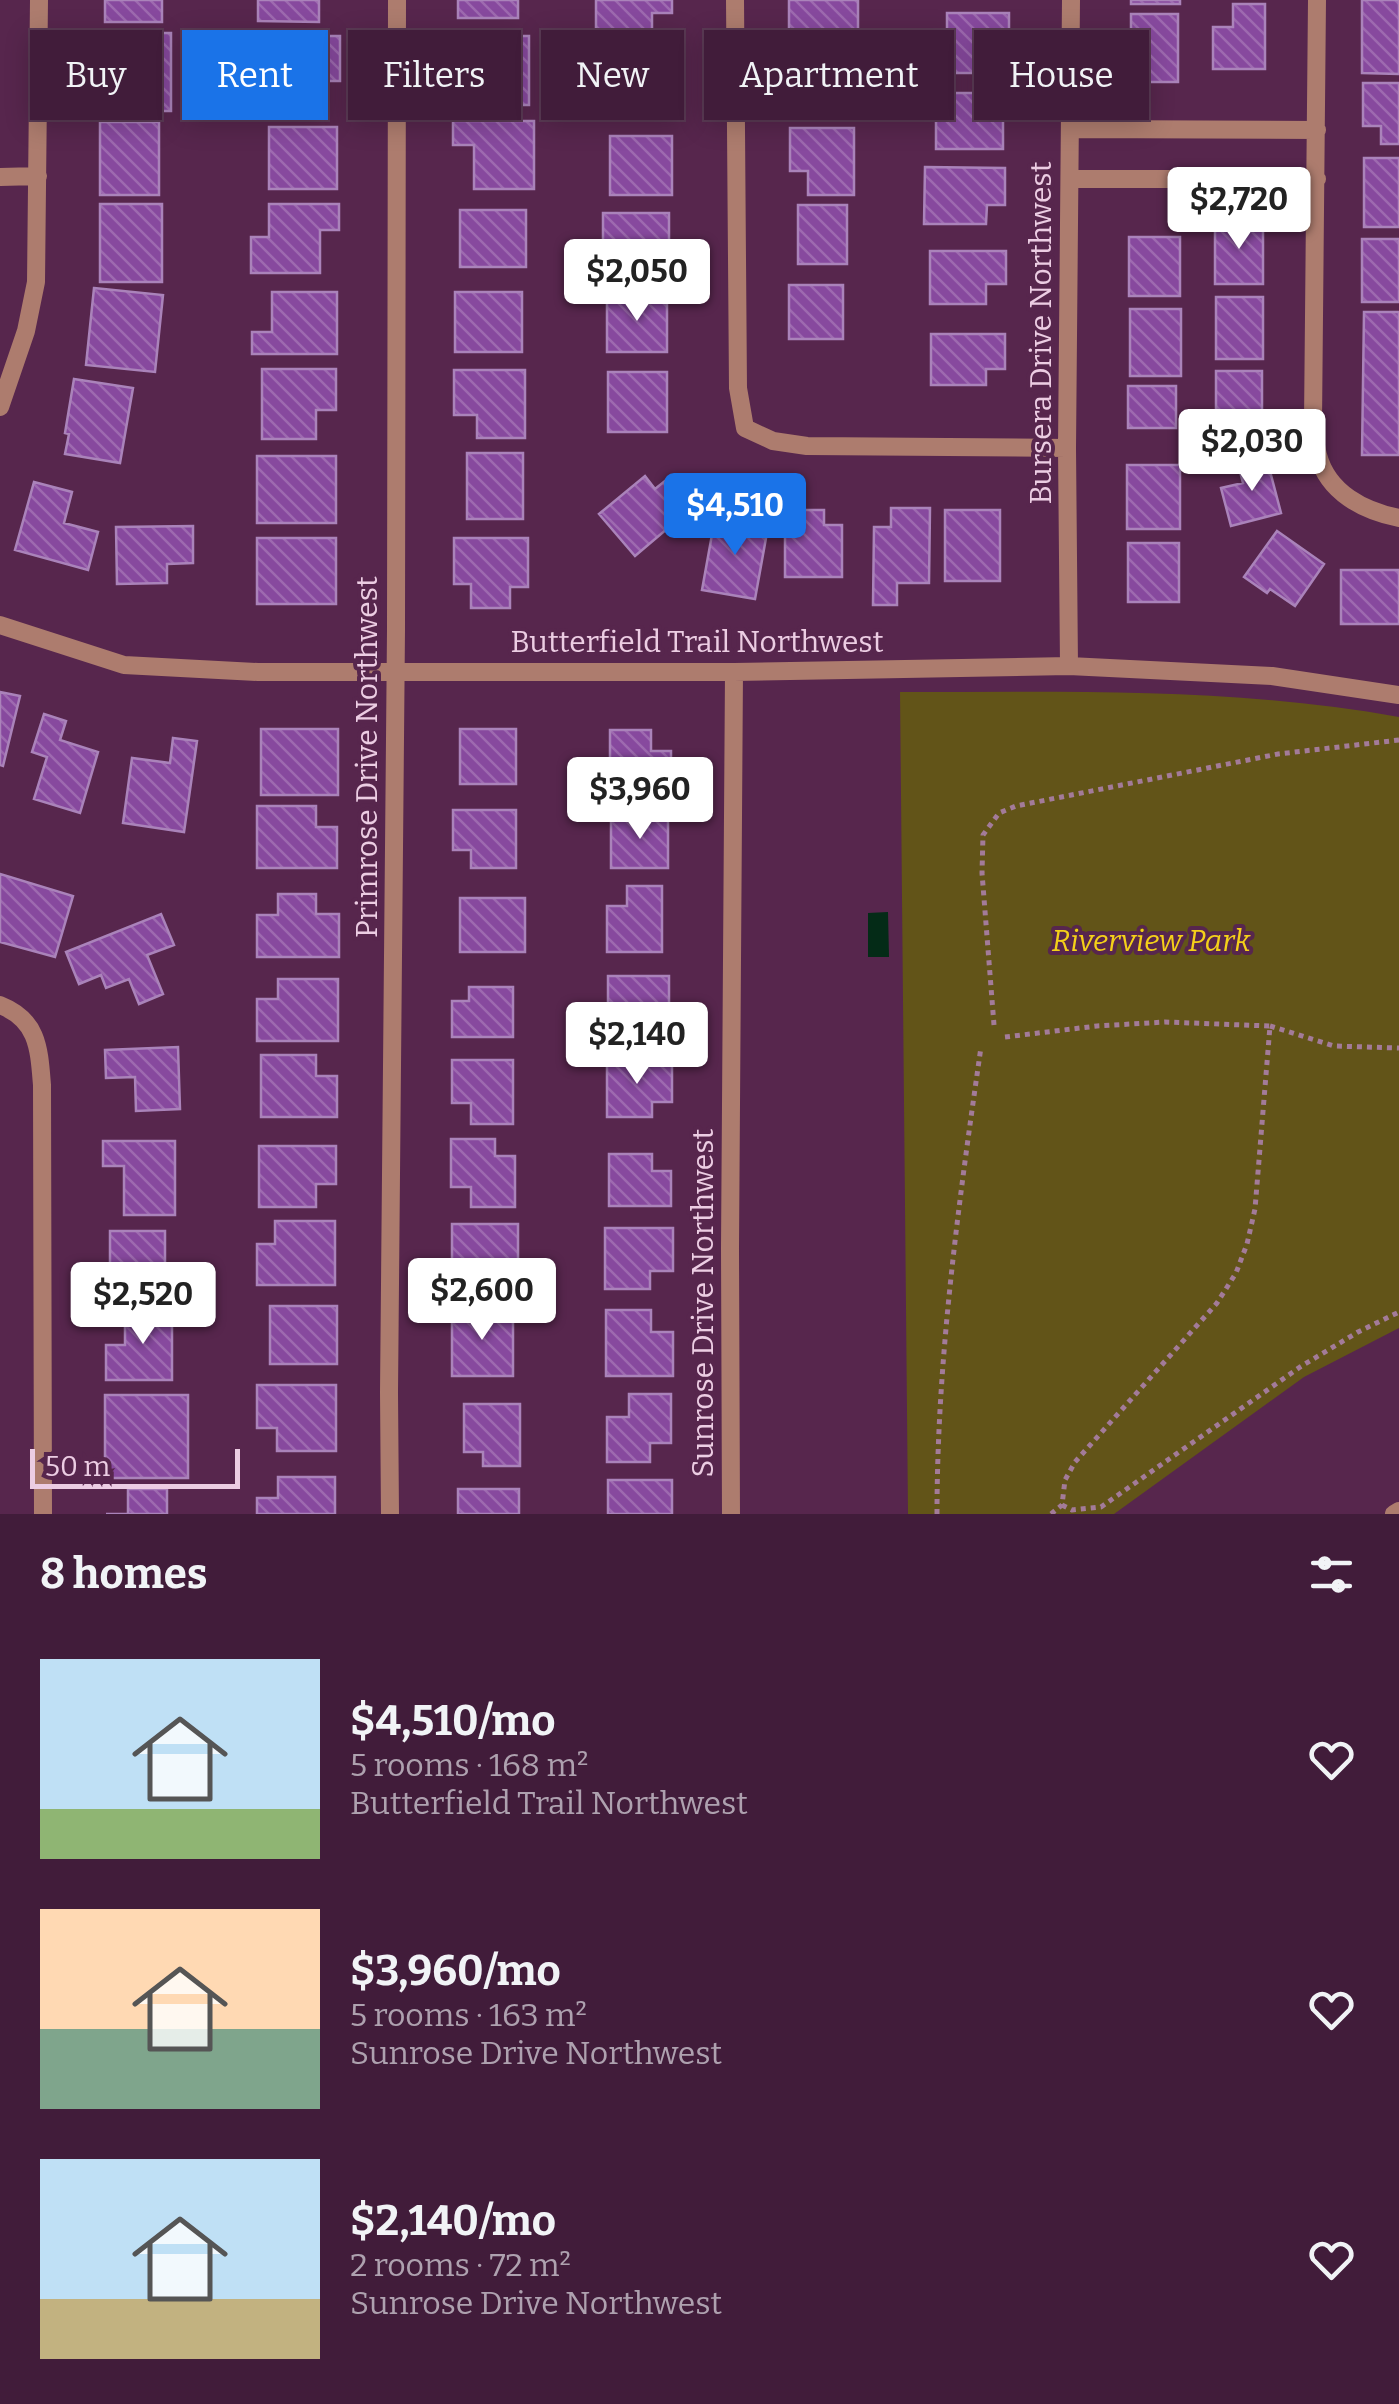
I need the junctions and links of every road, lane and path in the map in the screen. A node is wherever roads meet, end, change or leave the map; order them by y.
1 (38, 0) edge
2 (397, 0) edge
3 (735, 0) edge
4 (1071, 0) edge
5 (1317, 0) edge
6 (1070, 129) junction
7 (1317, 130) junction
8 (38, 176) junction
9 (0, 177) edge
10 (1070, 179) junction
11 (1317, 179) junction
12 (0, 407) edge
13 (1067, 448) junction
14 (1399, 518) edge
15 (0, 625) edge
16 (1069, 666) junction
17 (396, 671) junction
18 (734, 672) junction
19 (1399, 695) edge
20 (1399, 740) edge
21 (0, 1004) edge
22 (994, 1025) dead end
23 (1270, 1026) junction
24 (1005, 1037) dead end
25 (981, 1046) dead end
26 (1399, 1048) edge
27 (1399, 1312) edge
28 (1062, 1505) junction
29 (43, 1514) edge
30 (390, 1514) edge
31 (731, 1514) edge
32 (936, 1514) edge
33 (1052, 1514) edge

1 - 8 street
2 - 17 street, Primrose Drive Northwest
3 - 13 street
4 - 6 street, Bursera Drive Northwest
5 - 7 street
6 - 7 street
6 - 10 street, Bursera Drive Northwest
7 - 11 street
8 - 9 street
8 - 12 street
10 - 11 street
10 - 13 street, Bursera Drive Northwest
11 - 14 street
13 - 16 street, Bursera Drive Northwest
15 - 17 street, Butterfield Trail Northwest
16 - 18 street, Butterfield Trail Northwest
16 - 19 street, Butterfield Trail Northwest
17 - 18 street, Butterfield Trail Northwest
17 - 30 street, Primrose Drive Northwest
18 - 31 street, Sunrose Drive Northwest
20 - 22 path
21 - 29 street
23 - 24 path
23 - 26 path
23 - 28 path
25 - 32 path
27 - 28 path
28 - 33 path

